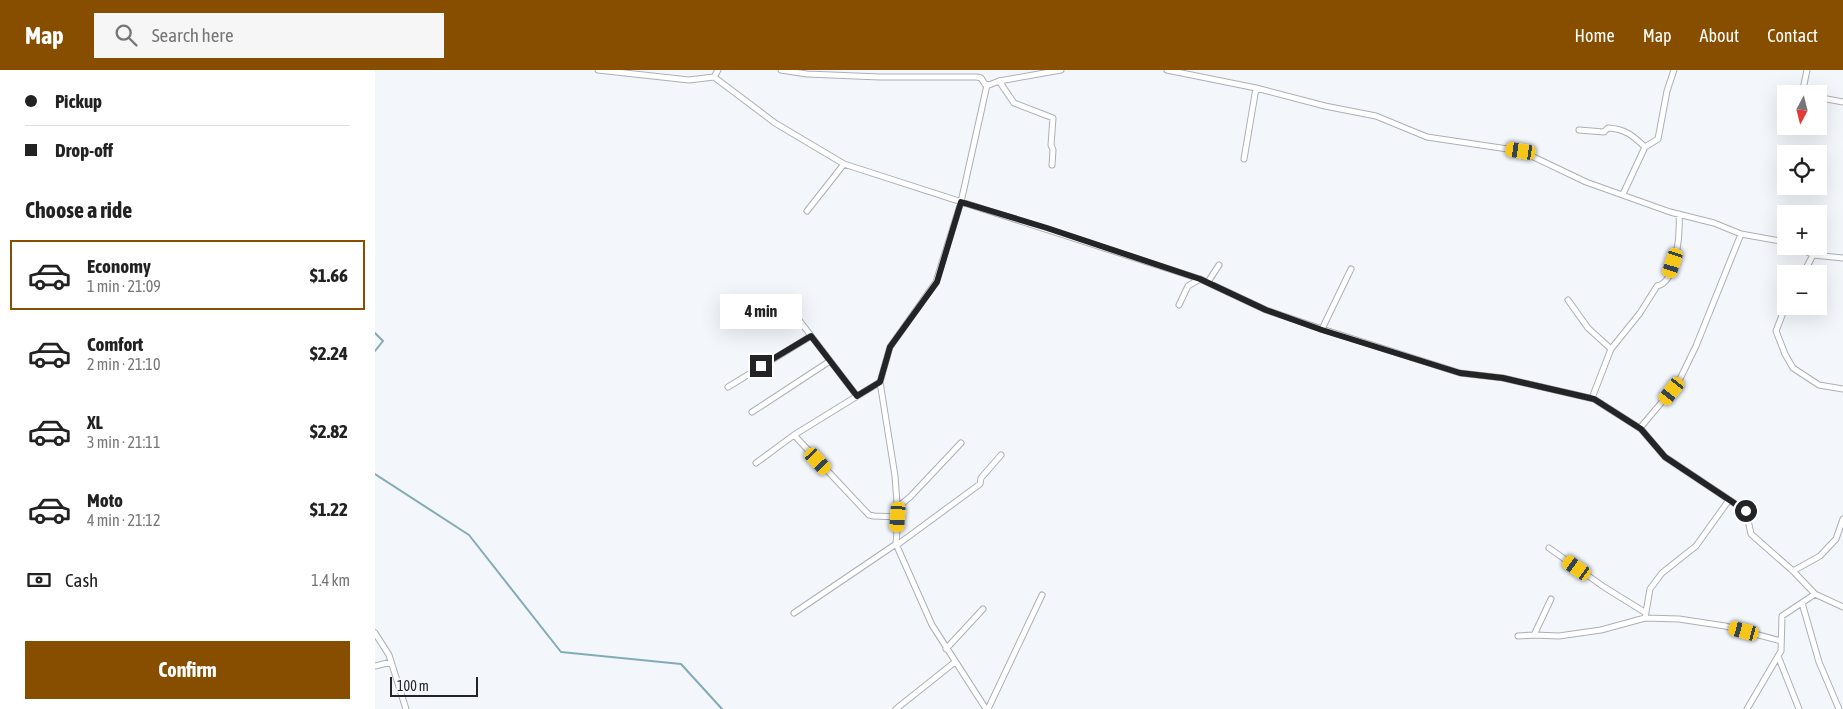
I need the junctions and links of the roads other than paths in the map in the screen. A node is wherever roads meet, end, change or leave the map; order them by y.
1 (598, 70) edge
2 (718, 70) edge
3 (781, 70) edge
4 (1061, 70) edge
5 (1167, 70) edge
6 (1674, 70) edge
7 (1807, 70) edge
8 (714, 77) junction
9 (999, 81) junction
10 (987, 85) junction
11 (1804, 85) edge
12 (1256, 88) junction
13 (1827, 99) dead end
14 (1843, 102) edge
15 (1579, 130) dead end
16 (1645, 147) junction
17 (1244, 159) dead end
18 (844, 164) junction
19 (1052, 165) dead end
20 (1623, 194) junction
21 (961, 202) junction
22 (807, 211) dead end
23 (1679, 214) junction
24 (1741, 234) junction
25 (1777, 240) edge
26 (1813, 255) joint
27 (1843, 258) edge
28 (1219, 264) dead end
29 (1808, 265) edge
30 (1351, 270) dead end
31 (1200, 279) junction
32 (1208, 282) junction
33 (1568, 300) dead end
34 (786, 303) dead end
35 (1179, 306) dead end
36 (1782, 315) edge
37 (1322, 330) junction
38 (811, 336) junction
39 (1611, 349) junction
40 (830, 361) junction
41 (880, 382) junction
42 (728, 387) dead end
43 (1843, 389) edge
44 (857, 396) junction
45 (1592, 398) junction
46 (753, 412) dead end
47 (1639, 428) junction
48 (794, 435) junction
49 (961, 443) dead end
50 (1001, 455) dead end
51 (756, 463) dead end
52 (1729, 500) junction
53 (898, 507) junction
54 (898, 517) junction
55 (1843, 519) edge
56 (897, 545) junction
57 (1549, 548) dead end
58 (1793, 571) junction
59 (1815, 594) junction
60 (1043, 595) dead end
61 (1551, 599) dead end
62 (1802, 603) junction
63 (1843, 607) edge
64 (983, 609) dead end
65 (794, 613) dead end
66 (1646, 616) junction
67 (375, 633) edge
68 (1534, 635) junction
69 (1517, 636) dead end
70 (1781, 641) junction
71 (946, 649) junction
72 (1778, 656) junction
73 (391, 662) junction
74 (955, 662) junction
75 (375, 666) edge
76 (406, 709) edge
77 (896, 709) edge
78 (987, 709) edge
79 (1747, 709) edge
80 (1799, 709) edge
81 (1839, 709) edge

1 - 8 street
2 - 8 street
3 - 10 street
4 - 9 street
5 - 12 street
6 - 16 street
7 - 11 street
8 - 18 street
9 - 10 street
9 - 19 street
10 - 21 street
12 - 17 street
12 - 20 street
13 - 14 street
15 - 16 street
16 - 20 street
18 - 21 street
18 - 22 street
20 - 23 street
21 - 31 street
21 - 41 street
23 - 24 street
23 - 39 street
24 - 25 street
24 - 47 street
26 - 27 street
26 - 29 street
28 - 32 street
30 - 37 street
31 - 32 street
31 - 35 street
32 - 37 street
33 - 39 street
34 - 38 street
36 - 43 street
37 - 45 street
38 - 40 street
38 - 42 street
39 - 45 street
40 - 44 street
40 - 46 street
41 - 44 street
41 - 53 street
44 - 48 street
45 - 47 street
47 - 52 street
48 - 51 street
48 - 54 street
49 - 53 street
50 - 56 street
52 - 58 street
52 - 66 street
53 - 54 street
54 - 56 street
55 - 58 street
56 - 65 street
56 - 71 street
57 - 66 street
58 - 59 street
59 - 62 street
59 - 63 street
60 - 78 street
61 - 68 street
62 - 70 street
62 - 81 street
64 - 71 street
66 - 68 street
66 - 70 street
67 - 73 street
68 - 69 street
70 - 72 street
71 - 74 street
72 - 79 street
72 - 80 street
73 - 75 street
73 - 76 street
74 - 77 street
74 - 78 street

